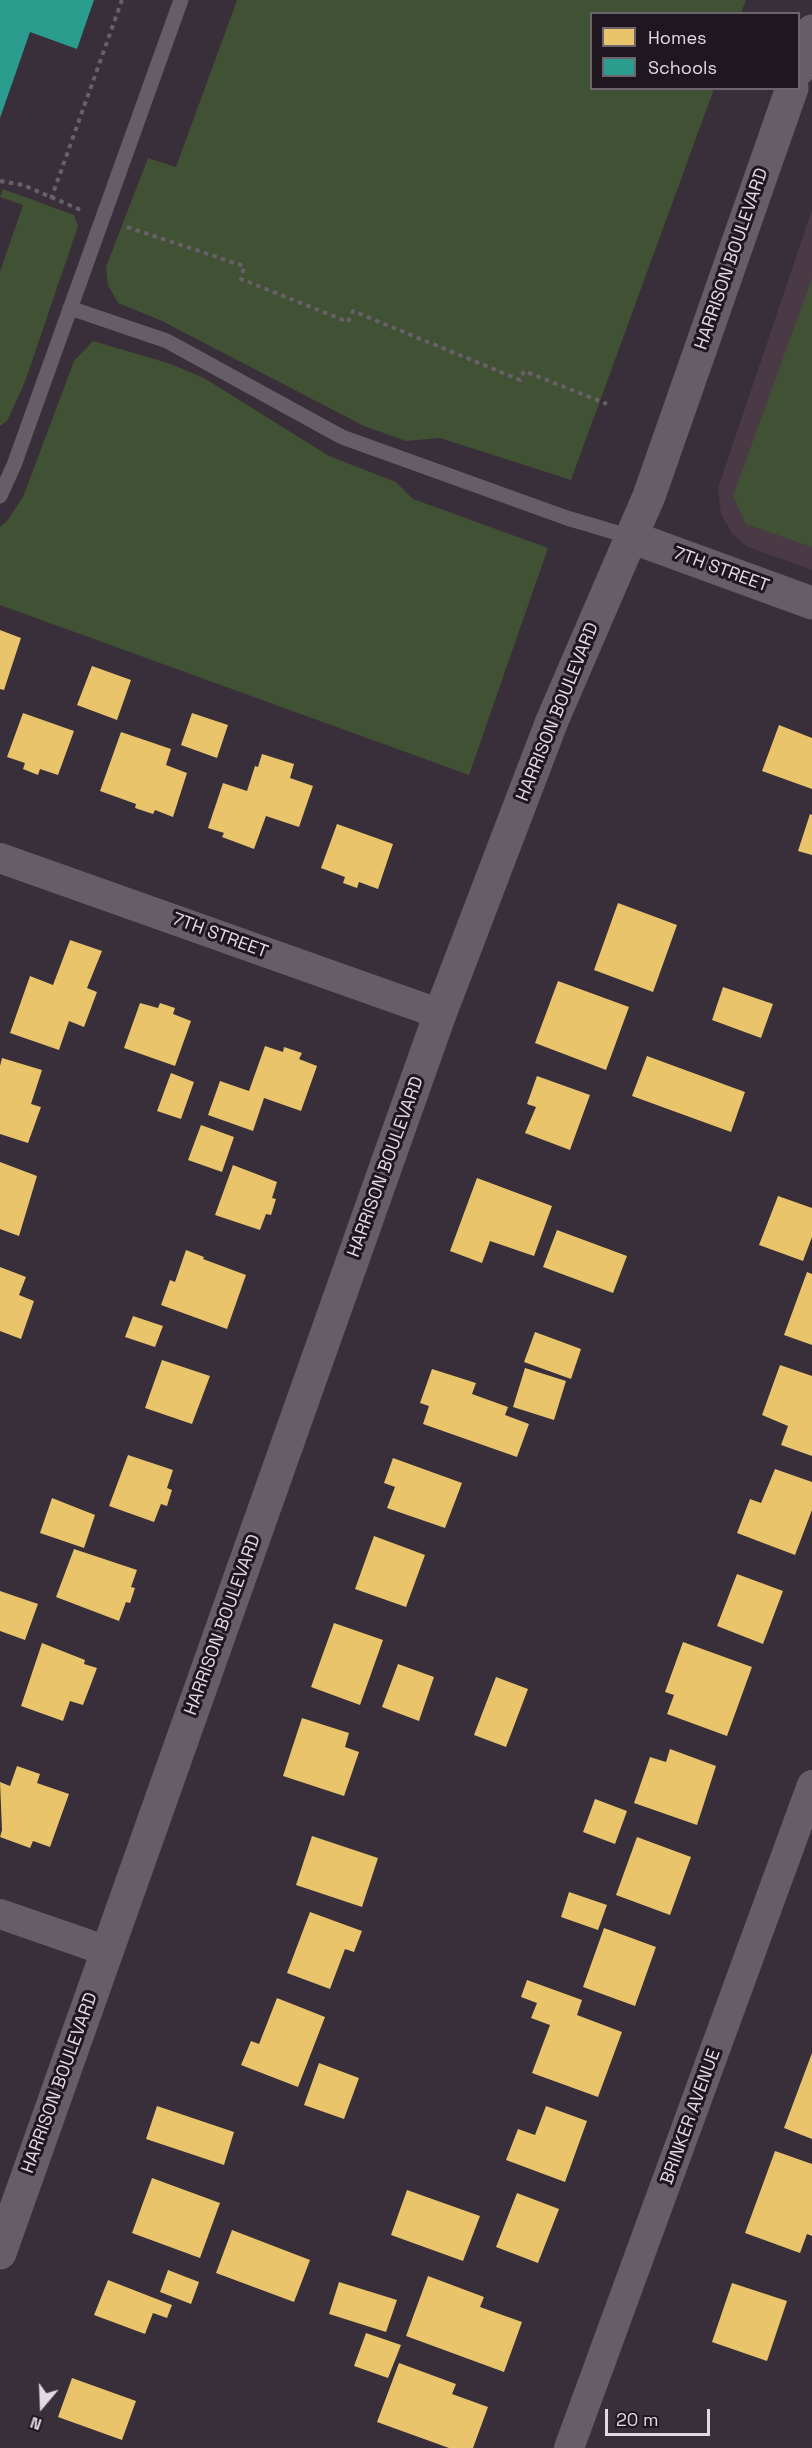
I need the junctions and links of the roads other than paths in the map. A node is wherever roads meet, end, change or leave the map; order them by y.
1 (181, 0) edge
2 (812, 31) edge
3 (800, 64) edge
4 (791, 90) edge
5 (70, 308) junction
6 (0, 496) edge
7 (631, 537) junction
8 (812, 603) edge
9 (0, 858) edge
10 (440, 1014) junction
11 (812, 1785) edge
12 (0, 1914) edge
13 (107, 1951) junction
14 (0, 2253) edge
15 (569, 2448) edge

1 - 5 lane
2 - 3 main road
4 - 7 main road, HARRISON BOULEVARD
5 - 6 lane
5 - 7 lane
7 - 8 main road, 7TH STREET
7 - 10 main road, HARRISON BOULEVARD
9 - 10 street, 7TH STREET
10 - 13 main road, HARRISON BOULEVARD
11 - 15 street, BRINKER AVENUE
12 - 13 street
13 - 14 main road, HARRISON BOULEVARD

